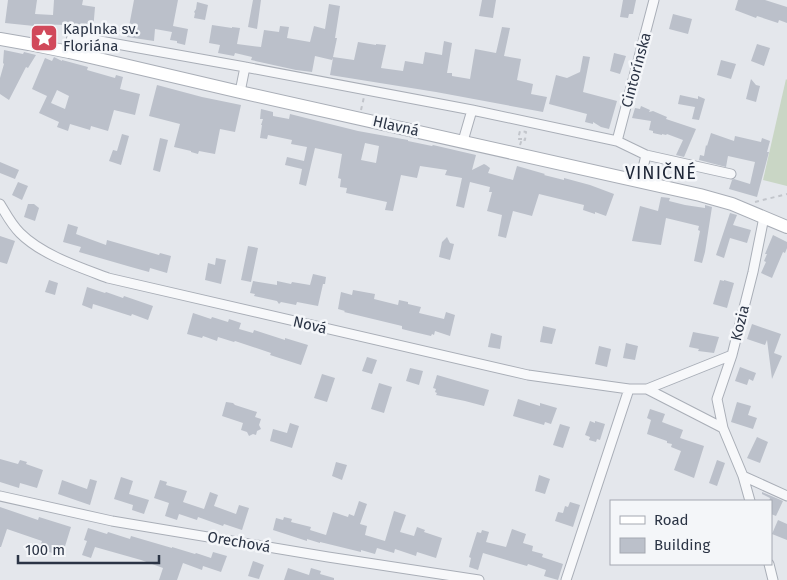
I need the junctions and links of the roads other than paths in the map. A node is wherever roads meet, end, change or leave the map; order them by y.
1 (654, 0) edge
2 (0, 39) edge
3 (70, 52) junction
4 (245, 67) junction
5 (240, 92) junction
6 (472, 110) junction
7 (462, 141) junction
8 (618, 141) junction
9 (646, 155) junction
10 (731, 174) dead end
11 (640, 181) junction
12 (0, 204) edge
13 (764, 217) junction
14 (787, 228) edge
15 (732, 355) junction
16 (629, 389) junction
17 (647, 389) junction
18 (723, 428) junction
19 (743, 476) junction
20 (0, 496) edge
21 (787, 496) edge
22 (750, 500) edge
23 (769, 565) edge
24 (771, 578) edge
25 (479, 580) edge
26 (566, 580) edge

1 - 8 street, Cintorínska
2 - 3 main road, Hlavná
3 - 4 street
3 - 5 main road, Hlavná
4 - 5 street
4 - 6 street
5 - 7 main road, Hlavná
6 - 7 street
6 - 8 street
7 - 11 main road, Hlavná
8 - 9 street
9 - 10 street
9 - 11 street
11 - 13 main road, Hlavná
12 - 16 street, Nová
13 - 14 main road, Hlavná
13 - 15 street, Kozia
15 - 17 street, Nová
15 - 18 street, Kozia
16 - 17 street, Nová
16 - 26 street
17 - 18 street, Nová
18 - 19 street, Kozia
19 - 21 street
19 - 22 street, Kozia
20 - 25 street, Orechová
23 - 24 street

